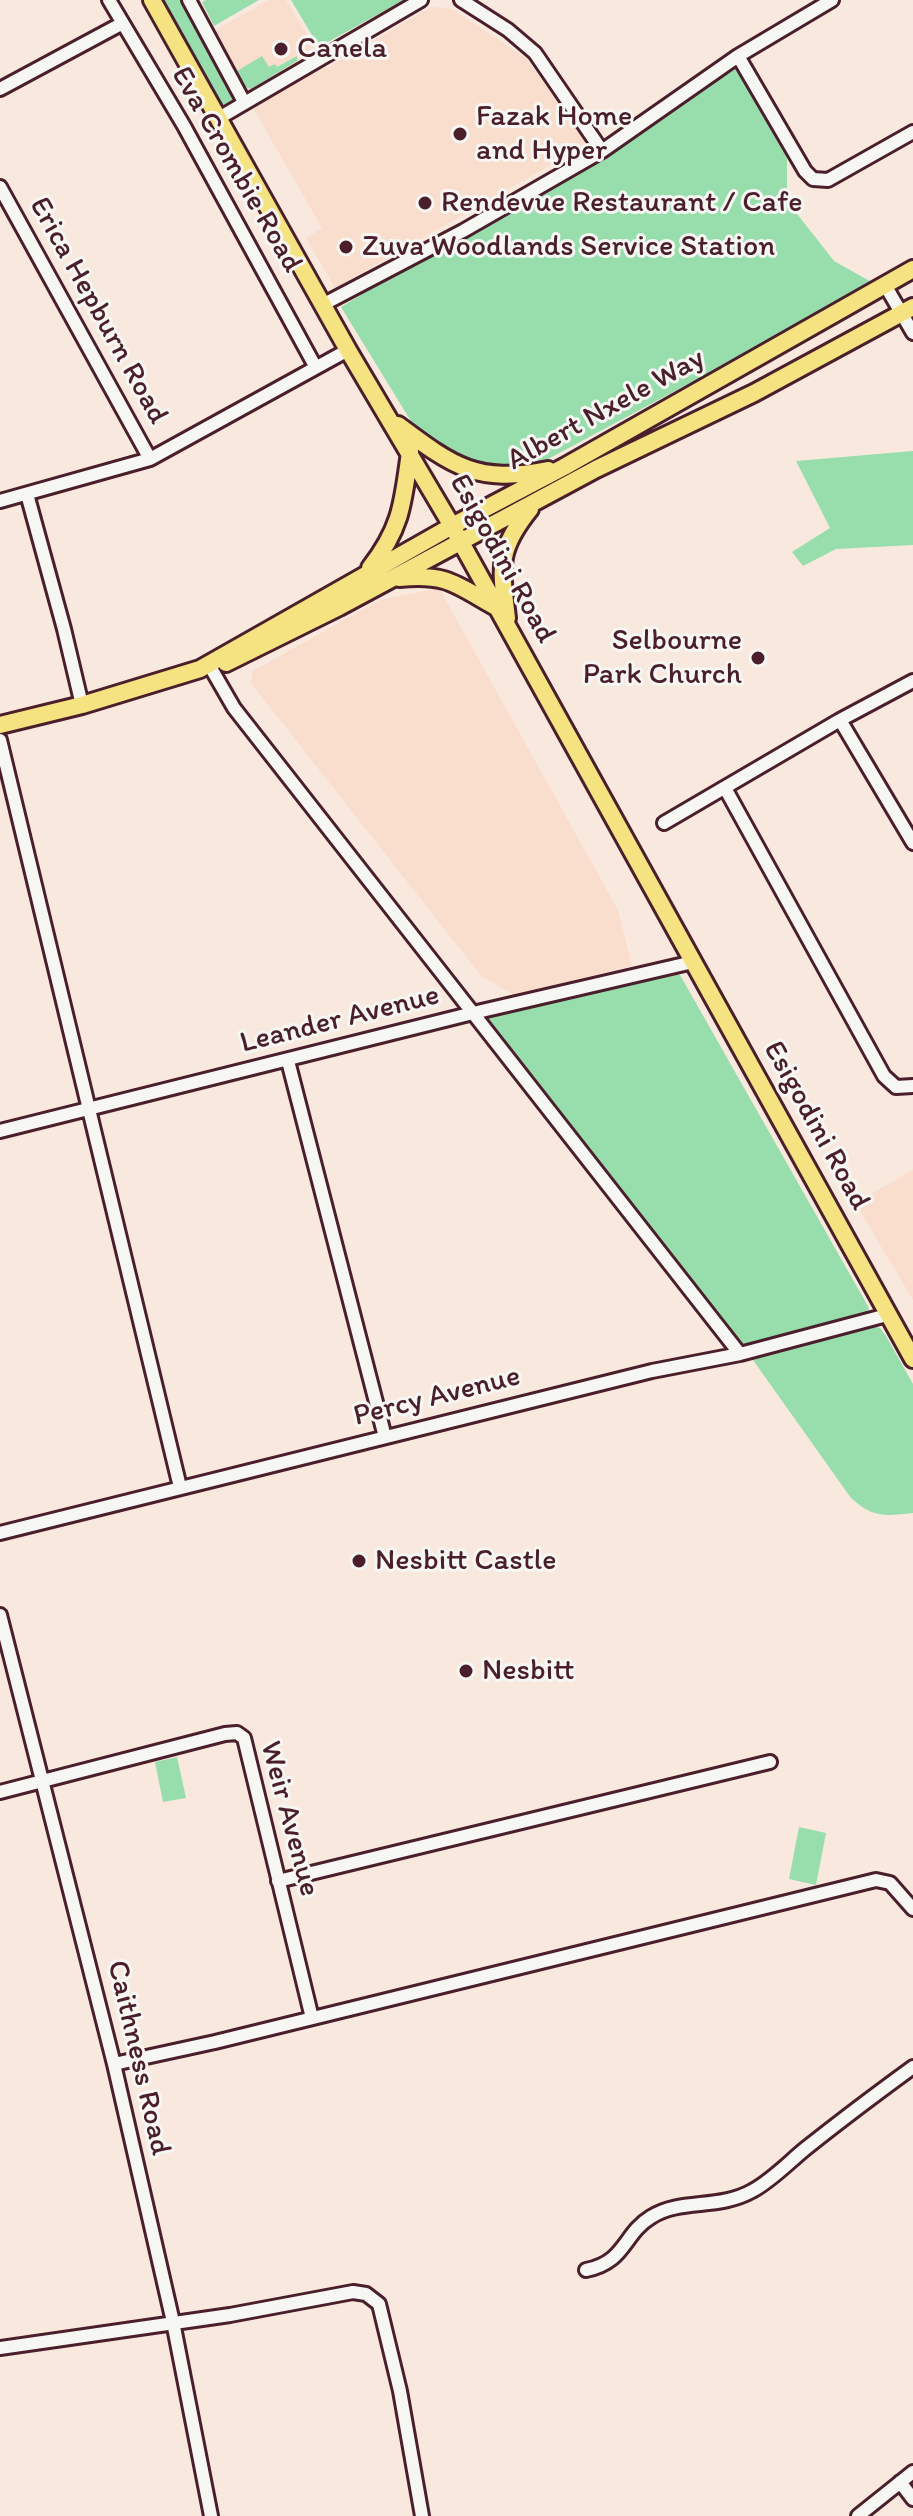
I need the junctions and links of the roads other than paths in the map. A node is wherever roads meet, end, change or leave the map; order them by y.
1 (109, 0) edge
2 (152, 0) edge
3 (189, 0) edge
4 (421, 0) edge
5 (461, 0) edge
6 (832, 0) edge
7 (121, 24) junction
8 (738, 56) junction
9 (0, 89) edge
10 (244, 102) junction
11 (219, 118) junction
12 (913, 132) edge
13 (602, 151) junction
14 (0, 187) edge
15 (913, 269) edge
16 (885, 285) junction
17 (324, 304) junction
18 (907, 310) edge
19 (913, 333) edge
20 (348, 350) junction
21 (315, 366) junction
22 (390, 419) junction
23 (410, 452) junction
24 (150, 459) junction
25 (564, 467) junction
26 (27, 494) junction
27 (0, 501) edge
28 (536, 502) junction
29 (452, 526) junction
30 (461, 543) junction
31 (364, 575) junction
32 (389, 579) junction
33 (497, 608) junction
34 (508, 627) junction
35 (207, 667) junction
36 (913, 681) edge
37 (82, 705) junction
38 (840, 720) junction
39 (0, 725) edge
40 (0, 740) edge
41 (725, 788) junction
42 (664, 823) dead end
43 (913, 842) edge
44 (693, 962) junction
45 (473, 1013) junction
46 (288, 1061) junction
47 (913, 1086) edge
48 (89, 1108) junction
49 (0, 1131) edge
50 (887, 1315) junction
51 (740, 1354) junction
52 (913, 1359) edge
53 (385, 1437) junction
54 (180, 1487) junction
55 (0, 1533) edge
56 (0, 1615) edge
57 (770, 1762) dead end
58 (44, 1782) junction
59 (0, 1792) edge
60 (278, 1881) junction
61 (913, 1909) edge
62 (312, 2018) junction
63 (114, 2064) junction
64 (913, 2067) edge
65 (586, 2270) dead end
66 (173, 2322) junction
67 (0, 2348) edge
68 (913, 2472) edge
69 (900, 2482) junction
70 (913, 2499) edge
71 (211, 2516) edge
72 (422, 2516) edge
73 (858, 2516) edge

1 - 7 street, Eva Crombie Road
2 - 11 main road, Esigodini Road
3 - 10 street
4 - 10 street
5 - 13 street
6 - 8 street
7 - 9 street
7 - 21 street, Eva Crombie Road
8 - 12 street
8 - 13 street
10 - 11 street
11 - 17 main road, Esigodini Road
13 - 17 street
14 - 24 street, Erica Hepburn Road
15 - 16 main road, Albert Nxele Way
16 - 18 street
16 - 25 main road, Albert Nxele Way
17 - 20 main road, Esigodini Road
18 - 19 street
18 - 28 main road, Albert Nxele Way
20 - 21 street
20 - 22 main road, Esigodini Road
21 - 24 street
22 - 23 main road, Esigodini Road
22 - 25 main road
23 - 29 main road, Esigodini Road
23 - 31 main road
24 - 26 street
25 - 29 main road, Albert Nxele Way
26 - 27 street
26 - 37 street
28 - 30 main road, Albert Nxele Way
28 - 34 main road
29 - 30 main road, Esigodini Road
29 - 31 main road, Albert Nxele Way
30 - 32 main road, Albert Nxele Way
30 - 33 main road, Esigodini Road
31 - 35 main road, Albert Nxele Way
32 - 33 main road
32 - 35 main road, Albert Nxele Way
33 - 34 main road, Esigodini Road
34 - 44 main road, Esigodini Road
35 - 37 main road, Albert Nxele Way
35 - 45 street
36 - 38 street
37 - 39 main road, Albert Nxele Way
38 - 41 street
38 - 43 street
40 - 48 street
41 - 42 street
41 - 47 street
44 - 45 street, Leander Avenue
44 - 50 main road, Esigodini Road
45 - 46 street, Leander Avenue
45 - 51 street
46 - 48 street, Leander Avenue
46 - 53 street
48 - 49 street, Leander Avenue
48 - 54 street
50 - 51 street, Percy Avenue
50 - 52 main road, Esigodini Road
51 - 53 street, Percy Avenue
53 - 54 street, Percy Avenue
54 - 55 street, Percy Avenue
56 - 58 street, Caithness Road
57 - 60 street
58 - 59 street, Weir Avenue
58 - 60 street, Weir Avenue
58 - 63 street, Caithness Road
60 - 62 street, Weir Avenue
61 - 62 street
62 - 63 street
63 - 66 street, Caithness Road
64 - 65 street
66 - 67 street
66 - 71 street, Caithness Road
66 - 72 street
68 - 69 street
69 - 70 street
69 - 73 street

